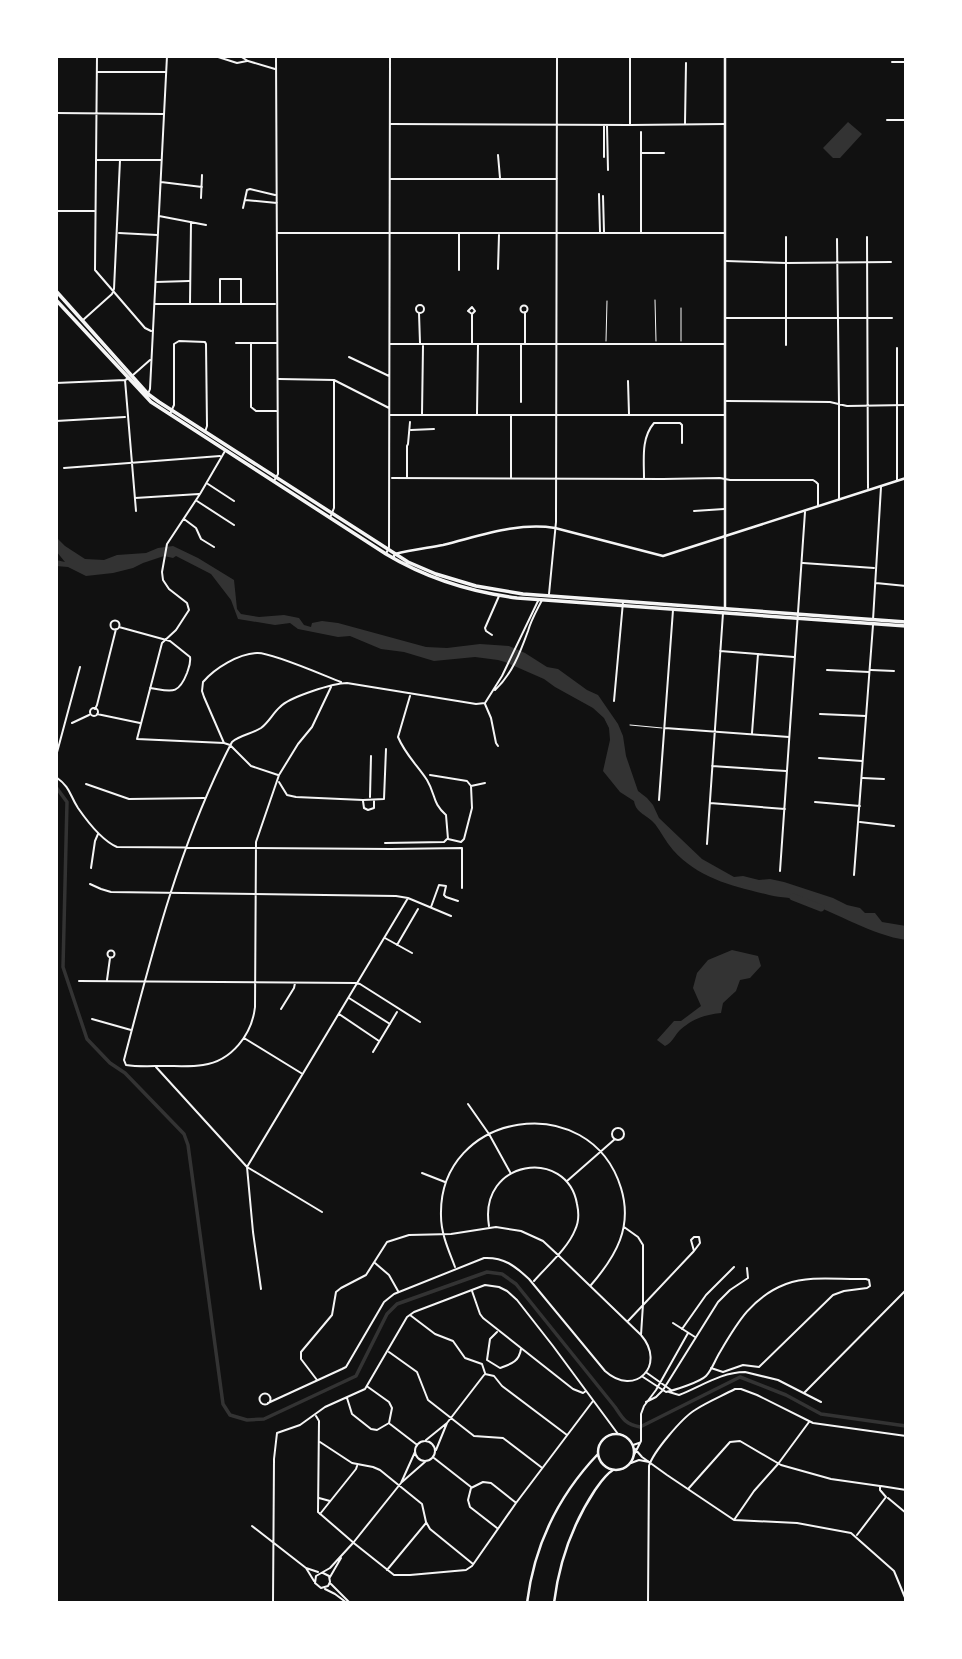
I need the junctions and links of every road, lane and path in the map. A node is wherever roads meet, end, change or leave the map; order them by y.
1 (97, 56) edge
2 (167, 56) edge
3 (215, 56) edge
4 (240, 56) edge
5 (276, 56) edge
6 (390, 56) edge
7 (557, 56) edge
8 (630, 56) edge
9 (725, 56) edge
10 (248, 61) junction
11 (892, 62) dead end
12 (906, 62) edge
13 (686, 63) dead end
14 (276, 69) junction
15 (97, 72) junction
16 (166, 72) junction
17 (56, 113) edge
18 (96, 113) junction
19 (164, 114) junction
20 (887, 120) dead end
21 (906, 120) edge
22 (390, 124) junction
23 (558, 124) junction
24 (685, 124) junction
25 (726, 124) junction
26 (606, 125) junction
27 (630, 125) junction
28 (641, 131) dead end
29 (641, 153) junction
30 (664, 153) dead end
31 (498, 155) dead end
32 (604, 157) dead end
33 (96, 160) junction
34 (120, 160) junction
35 (161, 160) junction
36 (608, 170) dead end
37 (202, 175) dead end
38 (558, 178) junction
39 (390, 179) junction
40 (500, 179) junction
41 (160, 182) junction
42 (202, 187) junction
43 (599, 194) dead end
44 (277, 195) junction
45 (603, 196) dead end
46 (201, 198) dead end
47 (244, 200) junction
48 (277, 203) junction
49 (243, 208) dead end
50 (56, 211) edge
51 (95, 211) junction
52 (158, 216) junction
53 (191, 222) junction
54 (206, 225) dead end
55 (118, 233) junction
56 (277, 233) junction
57 (390, 233) junction
58 (459, 233) junction
59 (558, 233) junction
60 (602, 233) junction
61 (642, 233) junction
62 (725, 233) junction
63 (499, 234) junction
64 (157, 235) junction
65 (786, 237) dead end
66 (867, 237) dead end
67 (837, 239) dead end
68 (726, 261) junction
69 (837, 262) junction
70 (868, 262) junction
71 (891, 262) dead end
72 (786, 263) junction
73 (498, 269) dead end
74 (459, 270) dead end
75 (191, 281) junction
76 (155, 282) junction
77 (56, 291) edge
78 (113, 292) junction
79 (56, 300) edge
80 (655, 300) dead end
81 (607, 301) dead end
82 (277, 303) junction
83 (153, 304) junction
84 (190, 304) junction
85 (220, 304) junction
86 (241, 304) junction
87 (681, 308) dead end
88 (525, 312) dead end
89 (419, 313) dead end
90 (472, 314) dead end
91 (725, 317) junction
92 (837, 318) junction
93 (867, 318) junction
94 (892, 318) dead end
95 (786, 319) junction
96 (83, 320) junction
97 (152, 332) junction
98 (236, 343) dead end
99 (557, 343) junction
100 (251, 344) junction
101 (277, 344) junction
102 (390, 344) junction
103 (421, 344) junction
104 (471, 344) junction
105 (478, 344) junction
106 (521, 344) junction
107 (525, 344) junction
108 (607, 344) junction
109 (656, 344) junction
110 (680, 344) junction
111 (725, 344) junction
112 (786, 345) dead end
113 (897, 348) dead end
114 (349, 357) dead end
115 (151, 360) junction
116 (390, 376) junction
117 (129, 378) junction
118 (278, 379) junction
119 (334, 380) junction
120 (628, 382) dead end
121 (56, 383) edge
122 (147, 395) junction
123 (725, 401) junction
124 (521, 402) dead end
125 (839, 404) junction
126 (897, 405) junction
127 (906, 405) edge
128 (868, 406) junction
129 (390, 408) junction
130 (277, 411) junction
131 (171, 413) junction
132 (390, 415) junction
133 (422, 415) junction
134 (477, 415) junction
135 (510, 415) junction
136 (557, 415) junction
137 (629, 415) junction
138 (725, 415) junction
139 (127, 416) junction
140 (56, 421) edge
141 (410, 422) dead end
142 (434, 429) dead end
143 (410, 430) junction
144 (203, 434) junction
145 (682, 443) dead end
146 (226, 449) junction
147 (222, 456) junction
148 (131, 463) junction
149 (64, 468) dead end
150 (390, 478) junction
151 (407, 478) junction
152 (556, 478) junction
153 (906, 478) edge
154 (510, 479) junction
155 (644, 479) junction
156 (725, 479) junction
157 (275, 480) junction
158 (897, 481) junction
159 (207, 483) junction
160 (881, 487) junction
161 (867, 491) junction
162 (200, 494) junction
163 (134, 499) junction
164 (196, 500) junction
165 (839, 500) junction
166 (234, 501) dead end
167 (818, 507) junction
168 (725, 509) junction
169 (136, 511) dead end
170 (694, 511) dead end
171 (805, 511) junction
172 (331, 516) junction
173 (183, 519) junction
174 (234, 525) dead end
175 (555, 528) junction
176 (725, 537) junction
177 (214, 547) dead end
178 (388, 552) junction
179 (394, 556) junction
180 (802, 563) junction
181 (876, 568) junction
182 (875, 583) junction
183 (906, 586) edge
184 (499, 595) junction
185 (543, 598) junction
186 (623, 604) junction
187 (673, 609) junction
188 (724, 611) junction
189 (798, 616) junction
190 (873, 622) junction
191 (906, 624) edge
192 (492, 635) dead end
193 (165, 639) junction
194 (720, 650) junction
195 (758, 654) junction
196 (795, 657) junction
197 (80, 667) dead end
198 (827, 670) dead end
199 (870, 671) junction
200 (894, 671) dead end
201 (502, 676) junction
202 (506, 678) junction
203 (342, 683) junction
204 (149, 687) junction
205 (331, 687) junction
206 (492, 693) junction
207 (410, 695) junction
208 (614, 701) dead end
209 (485, 703) junction
210 (94, 709) junction
211 (90, 714) junction
212 (97, 714) junction
213 (820, 714) dead end
214 (867, 716) junction
215 (72, 723) dead end
216 (140, 723) junction
217 (630, 725) dead end
218 (664, 728) junction
219 (714, 732) junction
220 (752, 734) junction
221 (790, 737) junction
222 (224, 743) junction
223 (230, 745) junction
224 (498, 746) dead end
225 (386, 750) dead end
226 (371, 755) dead end
227 (56, 756) edge
228 (819, 758) dead end
229 (863, 761) junction
230 (712, 766) junction
231 (787, 771) junction
232 (279, 775) junction
233 (430, 775) dead end
234 (56, 777) edge
235 (862, 778) junction
236 (884, 779) dead end
237 (278, 780) junction
238 (485, 783) dead end
239 (86, 784) dead end
240 (471, 786) junction
241 (205, 799) junction
242 (372, 799) junction
243 (363, 800) junction
244 (659, 800) dead end
245 (816, 802) dead end
246 (709, 803) junction
247 (860, 806) junction
248 (785, 809) junction
249 (859, 822) junction
250 (894, 825) dead end
251 (99, 833) junction
252 (448, 839) junction
253 (385, 843) dead end
254 (707, 844) dead end
255 (186, 846) junction
256 (255, 848) junction
257 (91, 868) dead end
258 (780, 871) dead end
259 (854, 876) dead end
260 (90, 884) dead end
261 (463, 888) dead end
262 (171, 893) junction
263 (256, 894) junction
264 (408, 898) junction
265 (458, 901) dead end
266 (430, 908) junction
267 (418, 909) dead end
268 (451, 916) dead end
269 (384, 938) junction
270 (397, 945) junction
271 (412, 953) dead end
272 (110, 958) dead end
273 (79, 981) dead end
274 (107, 981) junction
275 (145, 981) junction
276 (256, 981) junction
277 (295, 982) junction
278 (356, 983) junction
279 (348, 998) junction
280 (281, 1009) dead end
281 (397, 1012) dead end
282 (338, 1013) junction
283 (92, 1019) dead end
284 (420, 1022) dead end
285 (390, 1024) junction
286 (132, 1031) junction
287 (244, 1038) junction
288 (379, 1041) junction
289 (373, 1052) dead end
290 (155, 1066) junction
291 (302, 1074) junction
292 (468, 1104) dead end
293 (489, 1134) junction
294 (615, 1139) dead end
295 (600, 1151) junction
296 (247, 1167) junction
297 (422, 1173) dead end
298 (511, 1173) junction
299 (446, 1182) junction
300 (566, 1182) junction
301 (322, 1212) dead end
302 (490, 1227) junction
303 (623, 1227) junction
304 (443, 1234) junction
305 (694, 1251) dead end
306 (558, 1254) junction
307 (374, 1263) junction
308 (734, 1267) dead end
309 (456, 1268) junction
310 (747, 1268) dead end
311 (533, 1282) junction
312 (590, 1286) junction
313 (261, 1289) dead end
314 (472, 1290) junction
315 (906, 1290) edge
316 (398, 1291) junction
317 (643, 1304) junction
318 (410, 1314) junction
319 (627, 1322) junction
320 (673, 1323) dead end
321 (682, 1329) junction
322 (499, 1331) junction
323 (688, 1333) junction
324 (641, 1335) junction
325 (695, 1337) junction
326 (521, 1348) junction
327 (388, 1351) junction
328 (486, 1360) junction
329 (482, 1364) junction
330 (711, 1368) junction
331 (646, 1372) junction
332 (485, 1374) junction
333 (642, 1376) junction
334 (317, 1380) junction
335 (661, 1382) junction
336 (665, 1385) junction
337 (367, 1387) junction
338 (658, 1387) junction
339 (663, 1390) junction
340 (586, 1391) junction
341 (670, 1391) junction
342 (803, 1393) junction
343 (347, 1398) junction
344 (593, 1401) junction
345 (646, 1402) junction
346 (821, 1402) dead end
347 (268, 1404) dead end
348 (315, 1415) junction
349 (451, 1418) junction
350 (810, 1422) junction
351 (389, 1423) junction
352 (447, 1423) junction
353 (618, 1434) junction
354 (567, 1436) junction
355 (906, 1436) edge
356 (425, 1441) junction
357 (319, 1442) junction
358 (640, 1442) junction
359 (417, 1445) junction
360 (635, 1450) junction
361 (435, 1451) junction
362 (415, 1452) junction
363 (598, 1454) junction
364 (641, 1456) junction
365 (433, 1457) junction
366 (639, 1460) junction
367 (426, 1461) junction
368 (650, 1462) junction
369 (631, 1463) junction
370 (778, 1464) junction
371 (358, 1465) junction
372 (542, 1468) junction
373 (613, 1470) junction
374 (400, 1484) junction
375 (880, 1486) junction
376 (471, 1488) junction
377 (689, 1488) junction
378 (906, 1490) edge
379 (318, 1497) junction
380 (886, 1497) junction
381 (330, 1501) junction
382 (516, 1503) junction
383 (906, 1513) edge
384 (320, 1514) junction
385 (734, 1520) junction
386 (426, 1522) junction
387 (252, 1526) dead end
388 (498, 1528) junction
389 (856, 1536) junction
390 (274, 1542) junction
391 (353, 1543) junction
392 (342, 1557) junction
393 (474, 1565) junction
394 (306, 1568) junction
395 (387, 1570) junction
396 (321, 1573) junction
397 (330, 1580) junction
398 (315, 1582) junction
399 (321, 1588) junction
400 (906, 1600) edge
401 (273, 1603) edge
402 (349, 1603) edge
403 (527, 1603) edge
404 (554, 1603) edge
405 (648, 1603) edge

1 - 15 street
2 - 16 street
3 - 10 street
4 - 10 street
5 - 14 street
6 - 22 street
7 - 23 street
8 - 27 street
9 - 25 main road
10 - 14 street
11 - 12 street
13 - 24 street
14 - 44 street
15 - 16 street
15 - 18 street
16 - 19 street
17 - 18 street
18 - 19 street
18 - 33 street
19 - 35 street
20 - 21 street
22 - 23 street
22 - 39 street
23 - 26 street
23 - 38 street
24 - 25 street
24 - 27 street
25 - 62 main road
26 - 27 street
26 - 32 street
26 - 36 street
28 - 29 street
29 - 30 street
29 - 61 street
31 - 40 street
33 - 34 street
33 - 51 street
34 - 35 street
34 - 55 street
35 - 41 street
37 - 42 street
38 - 40 street
38 - 59 street
39 - 40 street
39 - 57 street
41 - 42 street
41 - 52 street
42 - 46 street
43 - 60 street
44 - 47 street
44 - 48 street
45 - 60 street
47 - 48 street
47 - 49 street
48 - 56 street
50 - 51 street
51 - 78 street
52 - 53 street
52 - 64 street
53 - 54 street
53 - 75 street
55 - 64 street
55 - 78 street
56 - 57 street
56 - 82 street
57 - 58 street
57 - 102 street
58 - 63 street
58 - 74 street
59 - 60 street
59 - 63 street
59 - 99 street
60 - 61 street
61 - 62 street
62 - 68 main road
63 - 73 street
64 - 76 street
65 - 72 street
66 - 70 street
67 - 69 street
68 - 72 street
68 - 91 main road
69 - 70 street
69 - 72 street
69 - 92 street
70 - 71 street
70 - 93 street
72 - 95 street
75 - 76 street
75 - 84 street
76 - 83 street
77 - 96 main road
78 - 96 street
78 - 97 street
79 - 117 main road
80 - 109 lane
81 - 108 lane
82 - 86 street
82 - 101 street
83 - 84 street
83 - 97 street
84 - 85 street
85 - 86 street
85 - 86 street
87 - 110 lane
88 - 107 street
89 - 103 street
90 - 104 street
91 - 95 street
91 - 111 main road
92 - 93 street
92 - 95 street
92 - 125 street
93 - 94 street
93 - 128 street
95 - 112 street
96 - 117 main road
97 - 115 street
98 - 100 street
99 - 107 street
99 - 108 street
99 - 136 street
100 - 101 street
100 - 130 street
101 - 118 street
102 - 103 street
102 - 116 street
103 - 104 street
103 - 133 street
104 - 105 street
105 - 106 street
105 - 134 street
106 - 107 street
106 - 124 street
108 - 109 street
109 - 110 street
110 - 111 street
111 - 123 main road
113 - 126 street
114 - 116 street
115 - 117 street
115 - 122 street
116 - 129 street
117 - 121 street
117 - 122 main road
117 - 139 street
118 - 119 street
118 - 130 street
119 - 129 street
119 - 172 street
120 - 137 street
122 - 131 main road
123 - 125 street
123 - 138 main road
125 - 128 street
125 - 165 street
126 - 127 street
126 - 128 street
126 - 158 street
128 - 161 street
129 - 132 street
130 - 157 street
131 - 144 main road
131 - 144 street
132 - 133 street
132 - 150 street
133 - 134 street
134 - 135 street
135 - 136 street
135 - 154 street
136 - 137 street
136 - 152 street
137 - 138 street
138 - 156 main road
139 - 140 street
139 - 148 street
141 - 143 street
142 - 143 street
143 - 151 street
144 - 146 main road
145 - 155 street
146 - 147 street
146 - 157 main road
147 - 148 street
147 - 159 street
148 - 149 street
148 - 163 street
150 - 151 street
150 - 178 street
151 - 154 street
152 - 154 street
152 - 155 street
152 - 175 street
153 - 158 main road
155 - 156 street
156 - 167 street
156 - 168 main road
157 - 172 main road
158 - 160 main road
159 - 162 street
159 - 166 street
160 - 161 main road
160 - 181 street
161 - 165 main road
162 - 163 street
162 - 164 street
163 - 169 street
164 - 173 street
164 - 174 street
165 - 167 main road
167 - 171 main road
168 - 170 street
168 - 176 main road
171 - 176 main road
171 - 180 street
172 - 178 main road
173 - 177 street
173 - 193 street
175 - 176 main road
175 - 179 main road
175 - 185 street
176 - 188 main road
178 - 179 main road
179 - 184 main road
179 - 185 main road
180 - 181 street
180 - 189 street
181 - 182 street
182 - 183 street
182 - 190 street
184 - 185 main road
184 - 192 street
185 - 186 main road
185 - 186 main road
185 - 201 street
185 - 202 street
186 - 187 main road
186 - 188 main road
186 - 208 street
187 - 188 main road
187 - 218 street
188 - 189 main road
188 - 194 street
189 - 190 main road
189 - 196 street
190 - 191 main road
190 - 199 street
193 - 204 street
193 - 204 street
193 - 210 street
194 - 195 street
194 - 219 street
195 - 196 street
195 - 220 street
196 - 221 street
197 - 227 street
198 - 199 street
199 - 200 street
199 - 214 street
201 - 202 street
201 - 206 street
202 - 206 street
203 - 205 street
203 - 207 street
203 - 222 street
204 - 216 street
205 - 223 street
205 - 232 street
206 - 209 street
207 - 209 street
207 - 252 street
209 - 224 street
210 - 211 street
210 - 212 street
211 - 212 street
211 - 215 street
212 - 216 street
213 - 214 street
214 - 229 street
216 - 222 street
217 - 218 lane
218 - 219 street
218 - 244 street
219 - 220 street
219 - 230 street
220 - 221 street
221 - 231 street
222 - 223 street
223 - 232 street
223 - 241 street
225 - 242 street
226 - 242 street
228 - 229 street
229 - 235 street
230 - 231 street
230 - 246 street
231 - 248 street
232 - 237 street
233 - 240 street
234 - 251 street
235 - 236 street
235 - 247 street
237 - 243 street
237 - 256 street
238 - 240 street
239 - 241 street
240 - 252 street
241 - 255 street
242 - 243 street
242 - 243 street
245 - 247 street
246 - 248 street
246 - 254 street
247 - 249 street
248 - 258 street
249 - 250 street
249 - 259 street
251 - 255 street
251 - 257 street
252 - 253 street
255 - 256 street
255 - 262 street
256 - 261 street
256 - 263 street
260 - 262 street
262 - 263 street
262 - 275 street
263 - 264 street
263 - 276 street
264 - 266 street
264 - 269 street
265 - 266 street
266 - 268 street
267 - 270 street
269 - 270 street
269 - 278 street
270 - 271 street
272 - 274 street
273 - 274 street
274 - 275 street
275 - 276 street
275 - 286 street
276 - 277 street
276 - 287 street
277 - 278 street
277 - 280 street
278 - 279 street
278 - 284 street
279 - 282 street
279 - 285 street
281 - 285 street
282 - 288 street
282 - 291 street
283 - 286 street
285 - 288 street
286 - 290 street
287 - 290 street
287 - 291 street
288 - 289 street
290 - 296 street
291 - 296 street
292 - 293 street
293 - 295 street
293 - 298 street
293 - 299 street
294 - 295 street
295 - 300 street
295 - 303 street
296 - 301 street
296 - 313 street
297 - 299 street
298 - 300 street
298 - 302 street
299 - 304 street
300 - 306 street
302 - 304 street
302 - 306 street
303 - 312 street
303 - 317 street
304 - 307 street
304 - 309 street
305 - 317 street
306 - 311 street
306 - 312 street
307 - 316 street
307 - 334 street
308 - 321 street
309 - 311 street
309 - 316 street
310 - 325 street
311 - 333 street
312 - 319 street
314 - 318 street
314 - 322 street
314 - 340 street
315 - 342 street
316 - 334 street
317 - 319 street
317 - 324 street
318 - 327 street
318 - 329 street
319 - 324 street
320 - 321 street
321 - 323 street
322 - 326 street
322 - 328 street
323 - 325 street
323 - 335 street
324 - 331 street
325 - 336 street
326 - 328 street
326 - 340 street
327 - 337 street
327 - 349 street
328 - 329 street
329 - 332 street
330 - 330 street
330 - 341 street
331 - 333 street
331 - 335 street
332 - 349 street
332 - 354 street
333 - 338 street
334 - 347 street
335 - 336 street
335 - 338 street
336 - 339 street
336 - 341 street
337 - 343 street
337 - 351 street
338 - 339 street
338 - 345 street
339 - 341 street
339 - 345 street
340 - 344 street
341 - 342 street
342 - 346 street
343 - 348 street
343 - 351 street
344 - 353 street
344 - 354 street
345 - 358 street
348 - 357 street
348 - 390 street
349 - 352 street
349 - 372 street
350 - 355 street
350 - 368 street
350 - 370 street
351 - 359 street
352 - 356 street
352 - 361 street
353 - 360 main road
353 - 363 main road
354 - 372 street
356 - 359 street
356 - 361 street
357 - 371 street
357 - 379 street
358 - 360 street
358 - 360 street
359 - 362 street
360 - 364 street
360 - 369 main road
361 - 365 street
362 - 367 street
362 - 374 street
363 - 373 main road
363 - 403 main road
364 - 366 street
364 - 368 street
365 - 367 street
365 - 376 street
366 - 368 street
366 - 369 street
367 - 374 street
368 - 377 street
368 - 405 street
369 - 373 main road
370 - 375 street
370 - 377 street
370 - 385 street
371 - 374 street
371 - 381 street
372 - 382 street
373 - 404 main road
374 - 386 street
374 - 391 street
375 - 378 street
375 - 380 street
376 - 382 street
376 - 388 street
377 - 385 street
379 - 381 street
379 - 384 street
380 - 383 street
380 - 389 street
381 - 384 street
382 - 388 street
384 - 391 street
385 - 389 street
386 - 393 street
386 - 395 street
387 - 390 street
388 - 393 street
389 - 400 street
390 - 394 street
390 - 401 street
391 - 392 street
391 - 395 street
392 - 396 street
392 - 397 street
393 - 395 street
394 - 396 street
394 - 398 street
396 - 397 street
396 - 398 street
397 - 399 street
397 - 402 street
398 - 399 street
399 - 402 street

